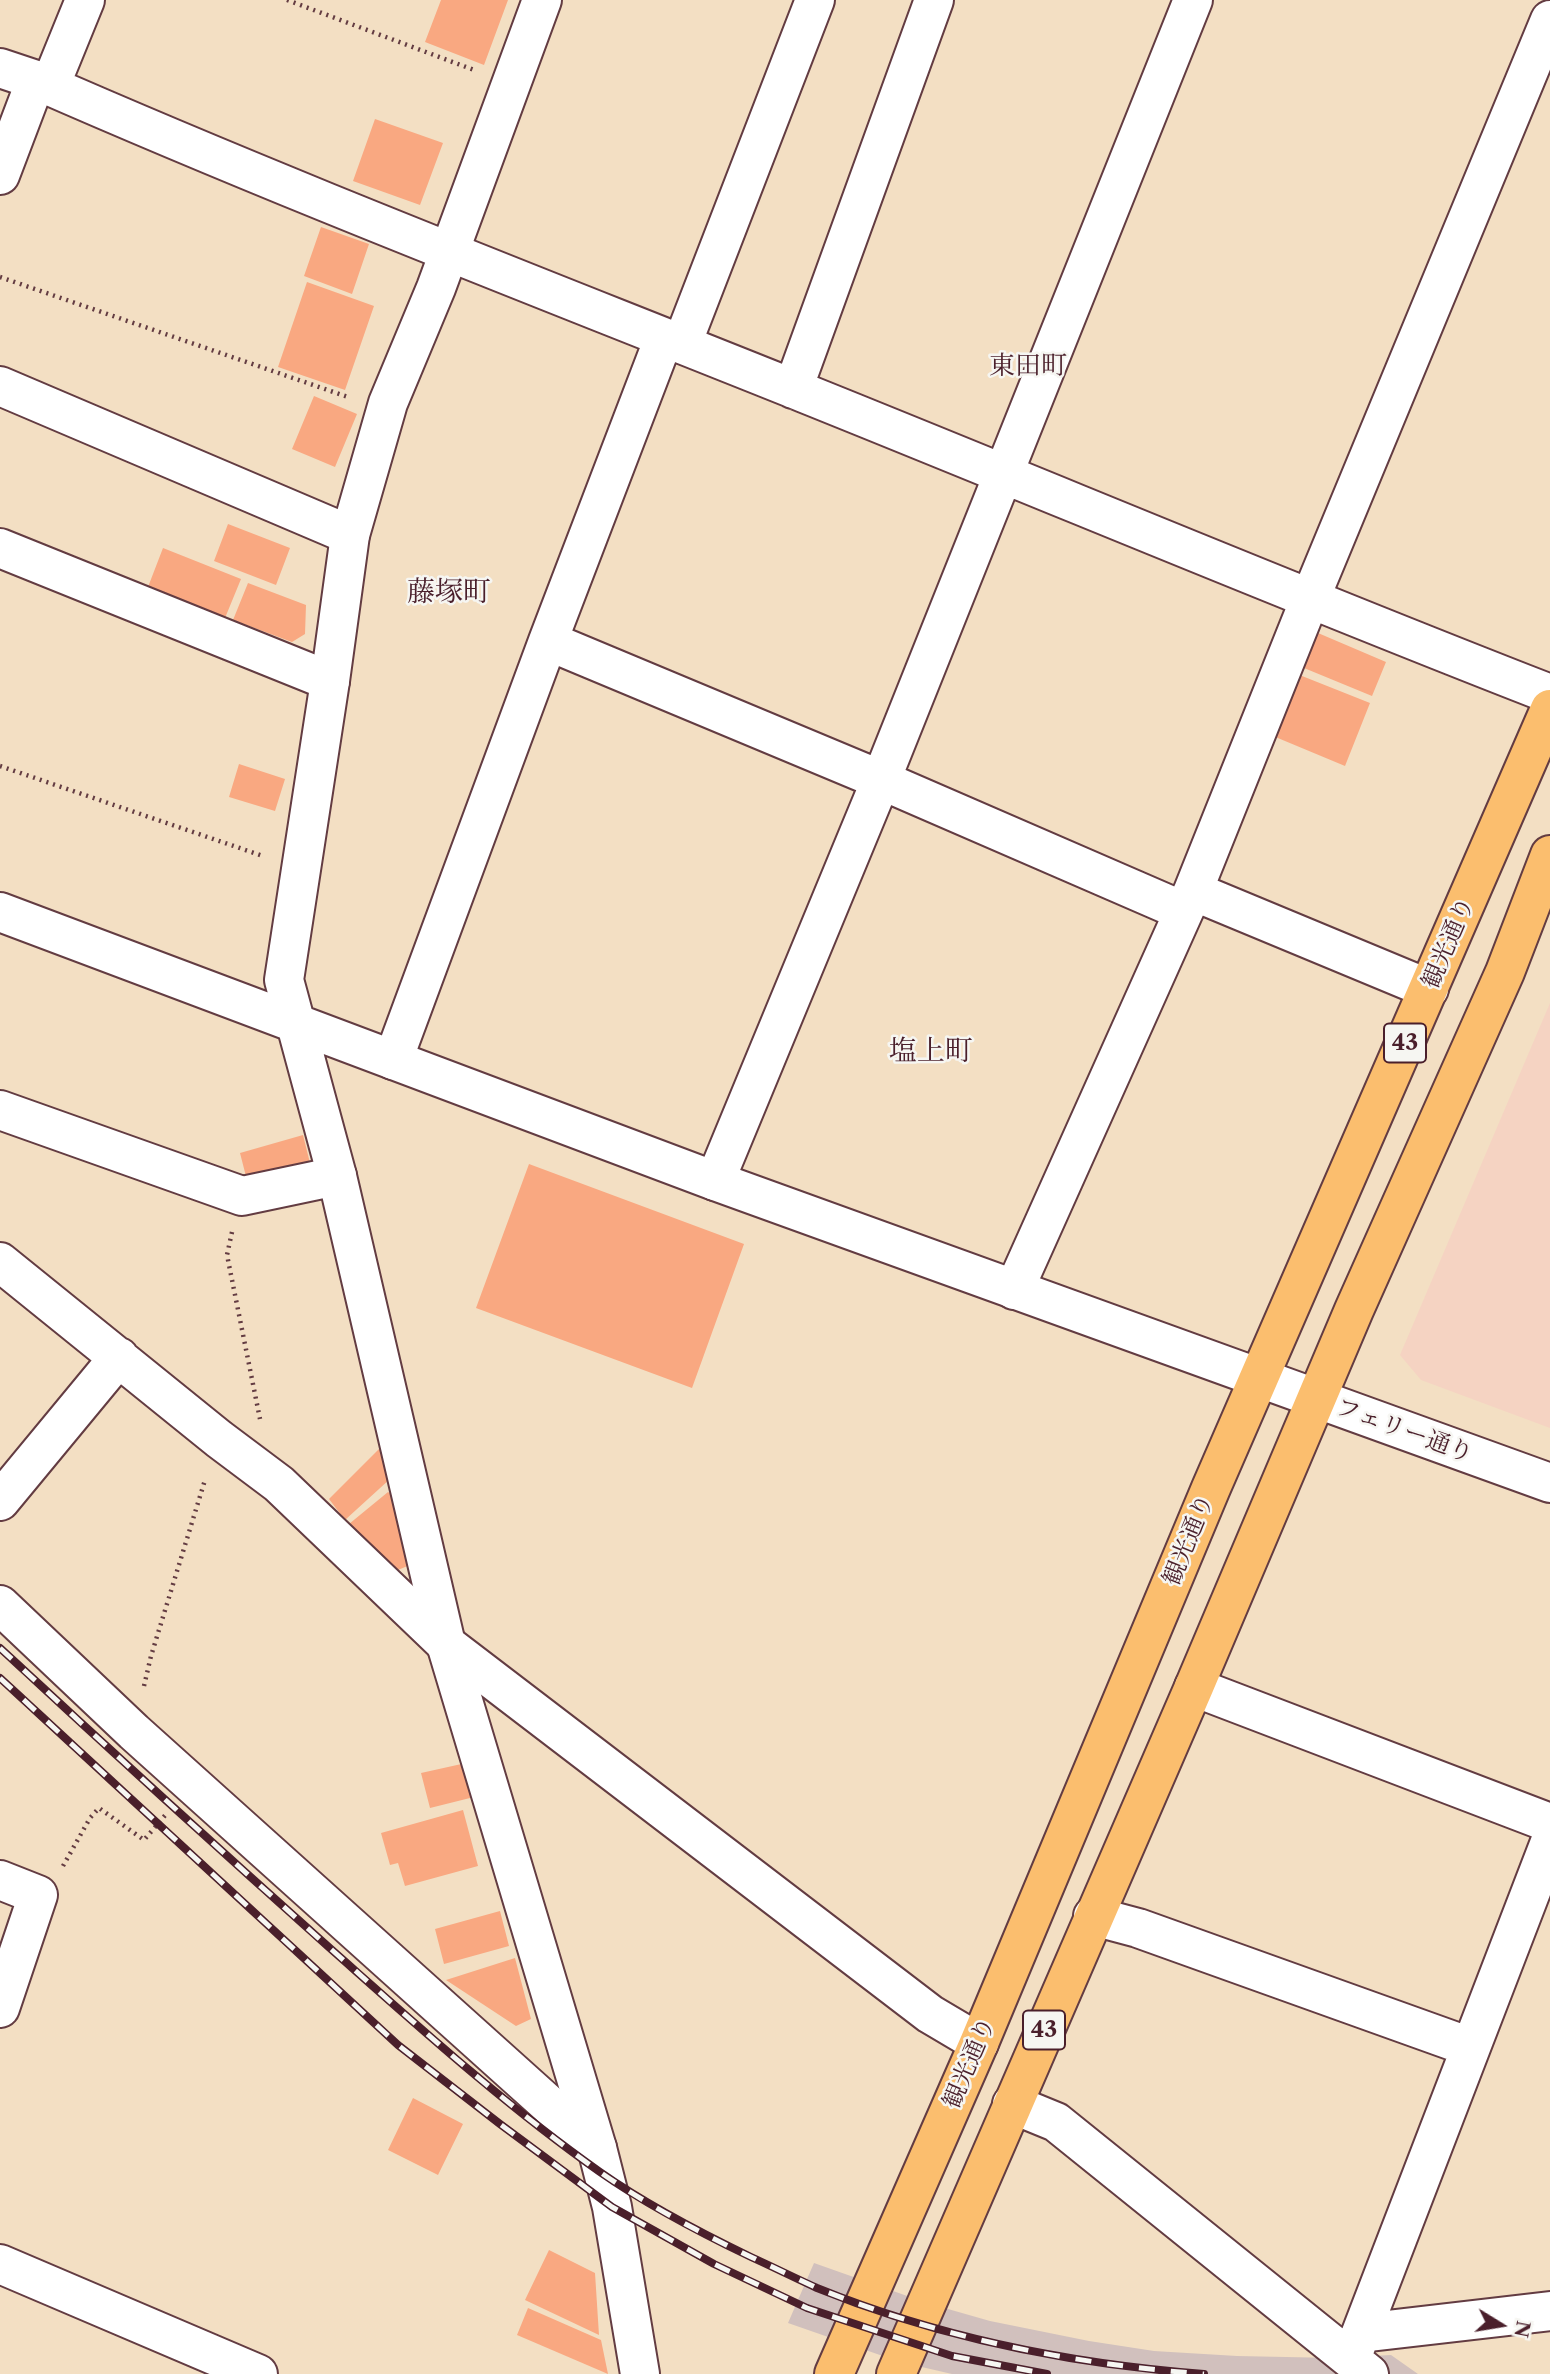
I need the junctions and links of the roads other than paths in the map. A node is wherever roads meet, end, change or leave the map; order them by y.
1 (85, 0) edge
2 (542, 0) edge
3 (815, 0) edge
4 (934, 0) edge
5 (1193, 0) edge
6 (1550, 20) edge
7 (0, 68) edge
8 (43, 83) junction
9 (0, 175) edge
10 (448, 253) junction
11 (673, 341) junction
12 (0, 386) edge
13 (793, 388) junction
14 (1002, 472) junction
15 (350, 535) junction
16 (0, 548) edge
17 (1310, 599) junction
18 (548, 641) junction
19 (330, 681) junction
20 (1550, 694) edge
21 (1550, 709) edge
22 (881, 780) junction
23 (1550, 855) edge
24 (1188, 901) junction
25 (0, 912) edge
26 (1429, 989) junction
27 (296, 1024) junction
28 (393, 1060) junction
29 (0, 1110) edge
30 (337, 1176) junction
31 (715, 1181) junction
32 (0, 1262) edge
33 (1014, 1290) junction
34 (119, 1357) junction
35 (1259, 1377) junction
36 (1316, 1399) junction
37 (1550, 1483) edge
38 (0, 1501) edge
39 (0, 1605) edge
40 (446, 1644) junction
41 (1194, 1687) junction
42 (1550, 1823) edge
43 (1550, 1842) edge
44 (0, 1880) edge
45 (1093, 1916) junction
46 (0, 2008) edge
47 (979, 2043) junction
48 (1470, 2047) junction
49 (1012, 2104) junction
50 (597, 2148) junction
51 (0, 2264) edge
52 (1550, 2311) edge
53 (1361, 2355) edge
54 (258, 2374) edge
55 (640, 2374) edge
56 (834, 2374) edge
57 (896, 2374) edge

1 - 8 street
2 - 10 street
3 - 11 street
4 - 13 street
5 - 14 street
6 - 17 street
7 - 8 street
8 - 9 street
8 - 10 street
10 - 11 street
10 - 15 street
11 - 13 street
11 - 18 street
12 - 15 street
13 - 14 street
14 - 17 street
14 - 22 street
15 - 19 street
16 - 19 street
17 - 20 street
17 - 24 street
18 - 22 street
18 - 28 street
19 - 27 street
21 - 26 main road, 観光通り / 43
22 - 24 street
22 - 31 street
23 - 36 main road, 43
24 - 26 street
24 - 33 street
25 - 27 street, フェリー通り
26 - 35 main road, 観光通り / 43
27 - 28 street, フェリー通り
27 - 30 street
28 - 31 street, フェリー通り
29 - 30 street
30 - 40 street
31 - 33 street, フェリー通り
32 - 34 street
33 - 35 street, フェリー通り
34 - 38 street
34 - 40 street
35 - 36 street, フェリー通り
35 - 47 main road, 観光通り / 43
36 - 37 street, フェリー通り
36 - 41 main road, 43
39 - 50 street
40 - 47 street
40 - 50 street
41 - 42 street
41 - 45 main road, 43
43 - 48 street
44 - 46 street
45 - 48 street
45 - 49 main road, 43
47 - 56 main road, 観光通り / 43
48 - 53 street
49 - 53 street
49 - 57 main road, 43
50 - 55 street
51 - 54 street
52 - 53 street

